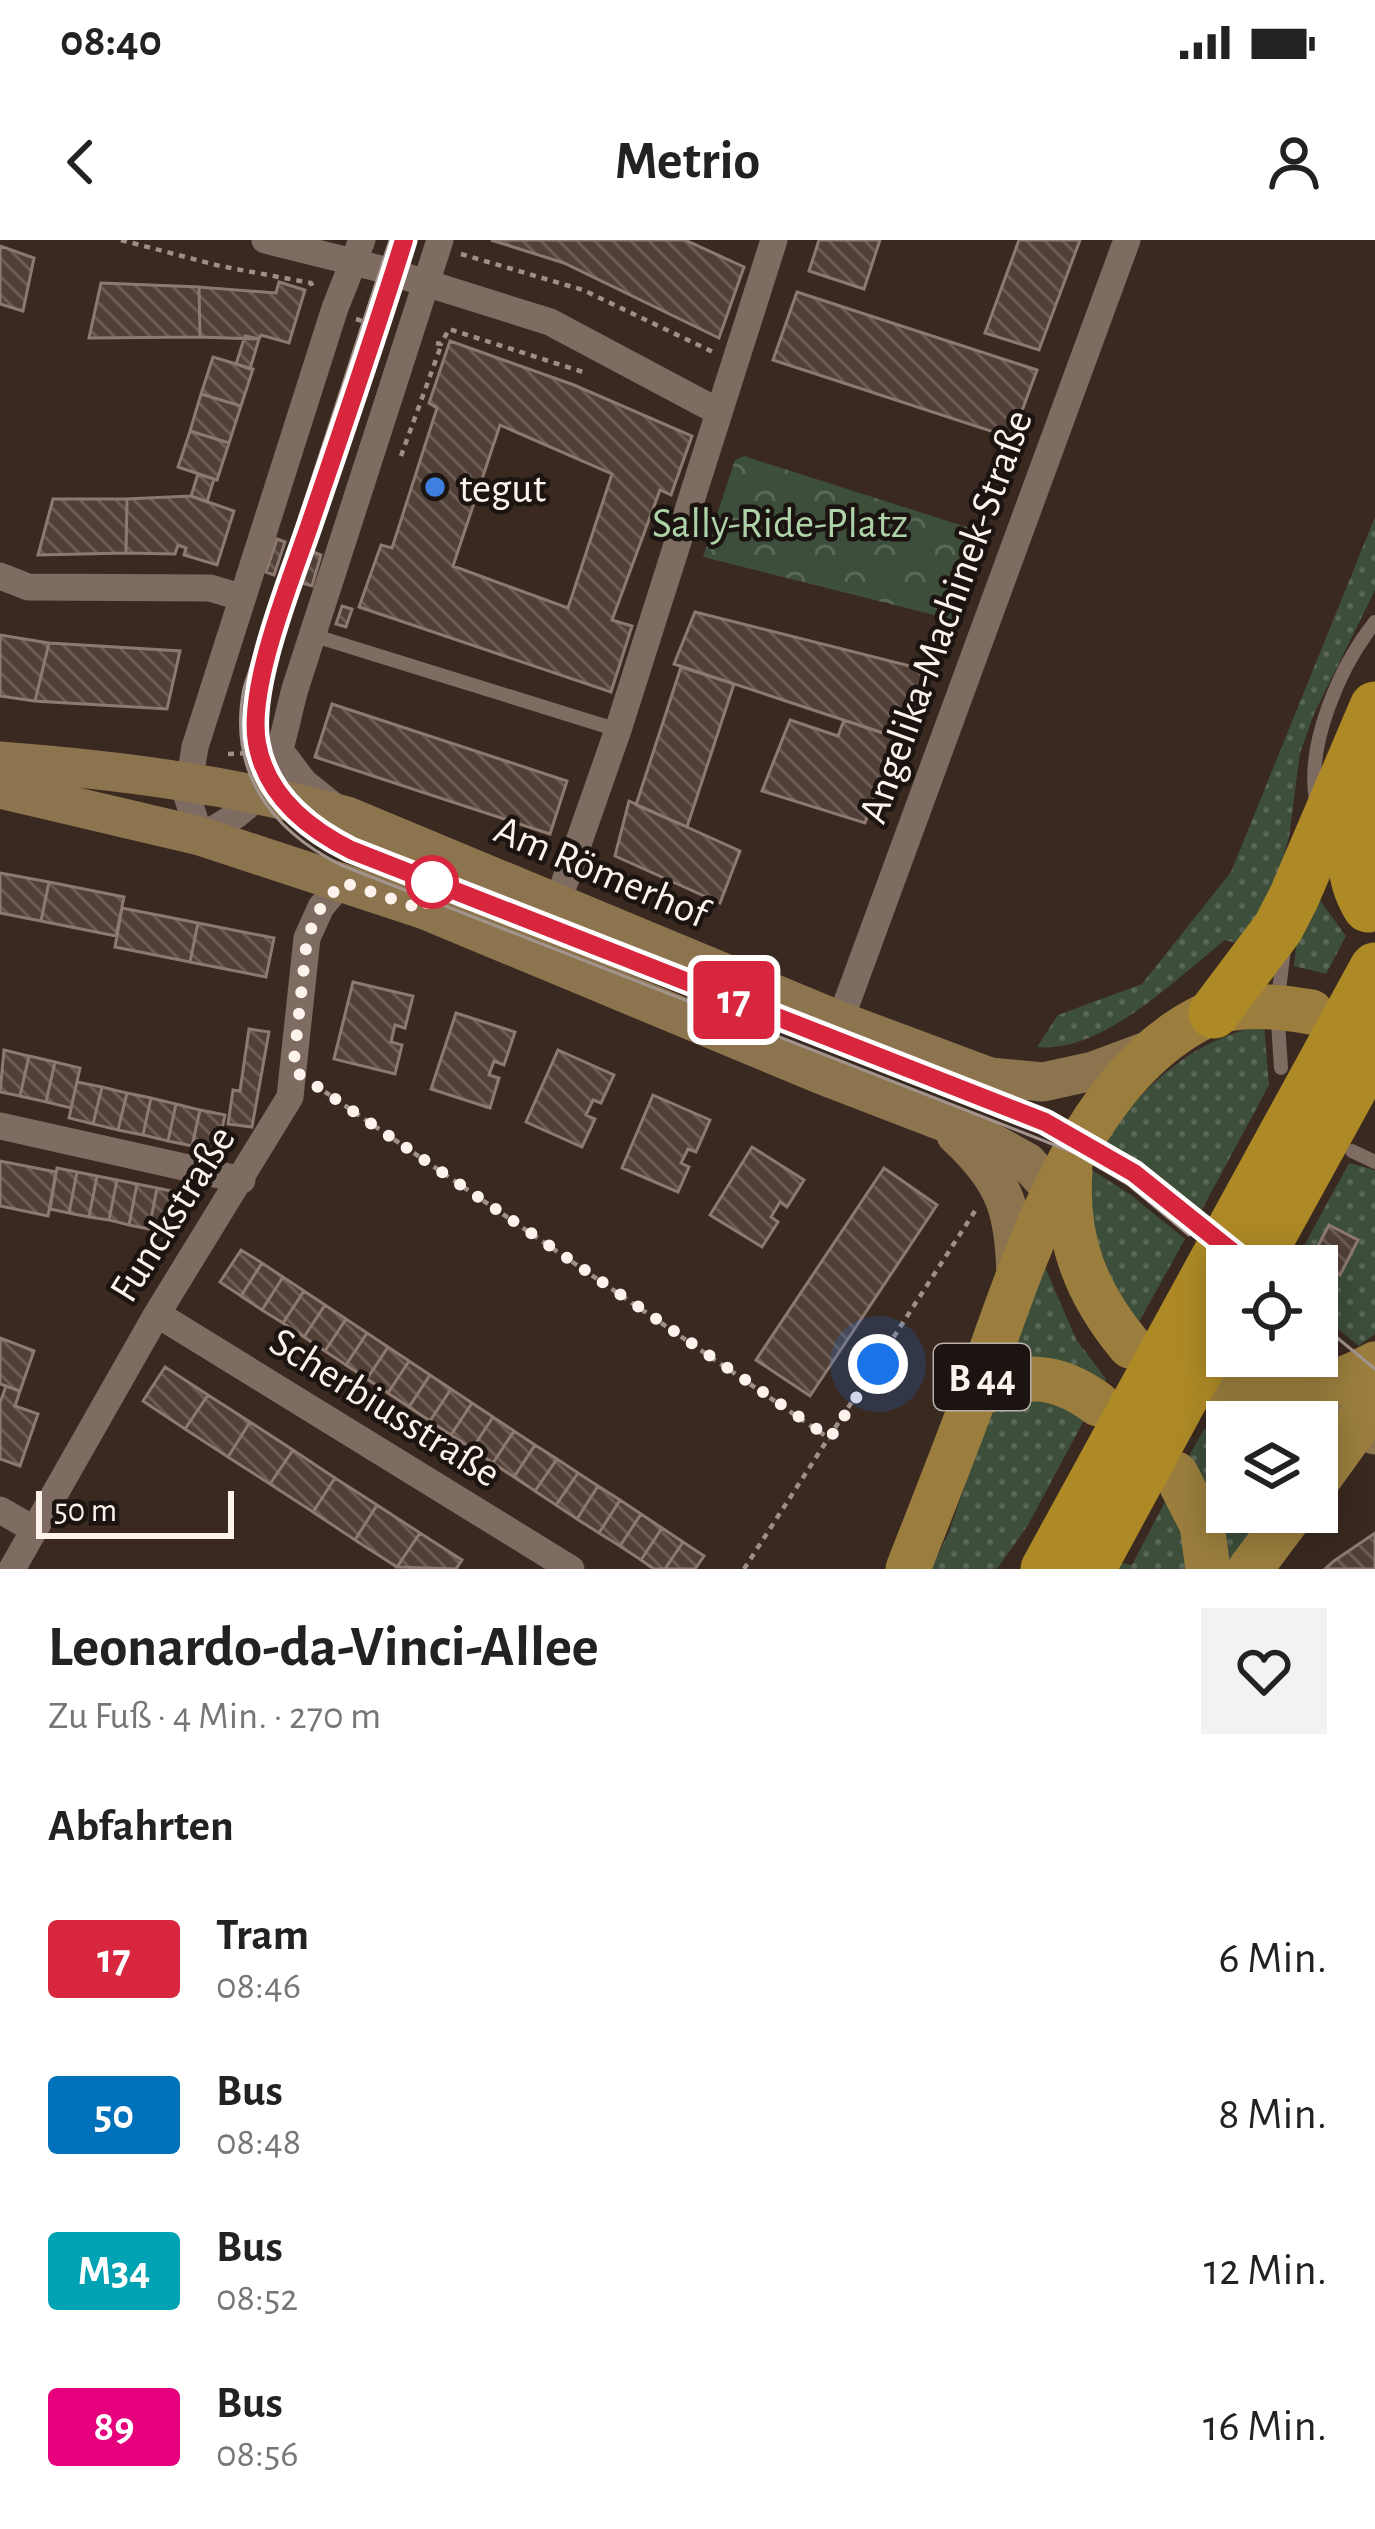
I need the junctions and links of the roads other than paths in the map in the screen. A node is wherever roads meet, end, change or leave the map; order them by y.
1 (265, 240) edge
2 (774, 240) edge
3 (1127, 240) edge
4 (439, 242) edge
5 (358, 250) edge
6 (428, 284) junction
7 (718, 412) junction
8 (0, 576) edge
9 (240, 597) junction
10 (1375, 622) edge
11 (312, 635) junction
12 (1375, 707) edge
13 (619, 730) junction
14 (282, 754) junction
15 (0, 761) edge
16 (1375, 770) edge
17 (187, 781) junction
18 (0, 788) edge
19 (261, 794) junction
20 (347, 816) junction
21 (1321, 834) junction
22 (200, 836) junction
23 (342, 882) junction
24 (1294, 897) junction
25 (557, 904) junction
26 (1368, 907) dead end
27 (1375, 968) edge
28 (1294, 1009) junction
29 (1214, 1013) junction
30 (840, 1021) junction
31 (1375, 1046) edge
32 (1155, 1048) junction
33 (1281, 1067) dead end
34 (939, 1119) junction
35 (0, 1126) edge
36 (1352, 1151) dead end
37 (1375, 1162) edge
38 (242, 1180) junction
39 (1066, 1192) junction
40 (1266, 1245) edge
41 (1016, 1282) junction
42 (157, 1314) junction
43 (1130, 1346) dead end
44 (1206, 1347) edge
45 (1375, 1364) edge
46 (1221, 1393) dead end
47 (975, 1397) junction
48 (1273, 1399) junction
49 (1098, 1404) dead end
50 (1368, 1417) edge
51 (1338, 1454) edge
52 (945, 1472) junction
53 (1176, 1474) dead end
54 (1106, 1497) junction
55 (0, 1510) edge
56 (33, 1528) junction
57 (1277, 1533) edge
58 (12, 1569) edge
59 (571, 1569) edge
60 (886, 1569) edge
61 (908, 1569) edge
62 (1046, 1569) edge
63 (1090, 1569) edge
64 (1208, 1569) edge
65 (1250, 1569) edge

1 - 5 street
2 - 7 street
3 - 30 street, Angelika-Machinek-Straße
4 - 6 street
5 - 6 street
5 - 9 street
6 - 7 street
6 - 11 street
7 - 13 street
8 - 9 street
9 - 17 street
10 - 21 lane
11 - 13 lane
11 - 14 street
12 - 21 highway
13 - 25 street
14 - 19 street
14 - 20 street
15 - 17 main road, Am Römerhof
16 - 26 highway
17 - 19 main road, Am Römerhof
17 - 22 street
18 - 22 main road
19 - 20 main road, Am Römerhof
19 - 22 street
20 - 25 main road, Am Römerhof
21 - 24 highway
22 - 23 main road
23 - 34 main road
23 - 38 street, Funckstraße
24 - 28 lane
24 - 29 highway
25 - 30 main road, Am Römerhof
27 - 54 highway
28 - 29 main road, B 44
28 - 33 lane
29 - 32 main road, B 44
30 - 32 main road, Am Römerhof
31 - 40 highway
32 - 39 main road, B 44
34 - 39 main road
34 - 41 main road
35 - 38 street
36 - 37 lane
38 - 42 street, Funckstraße
39 - 41 main road, B 44
39 - 43 main road
41 - 47 main road, B 44
42 - 56 street, Funckstraße
42 - 59 street, Scherbiusstraße
44 - 54 highway
45 - 48 main road
46 - 48 main road
47 - 49 main road
47 - 52 main road, B 44
48 - 50 main road
50 - 51 main road
52 - 60 street
52 - 61 main road, B 44
53 - 64 main road
54 - 62 highway
54 - 63 highway
55 - 56 street
56 - 58 street, Funckstraße
57 - 65 main road

